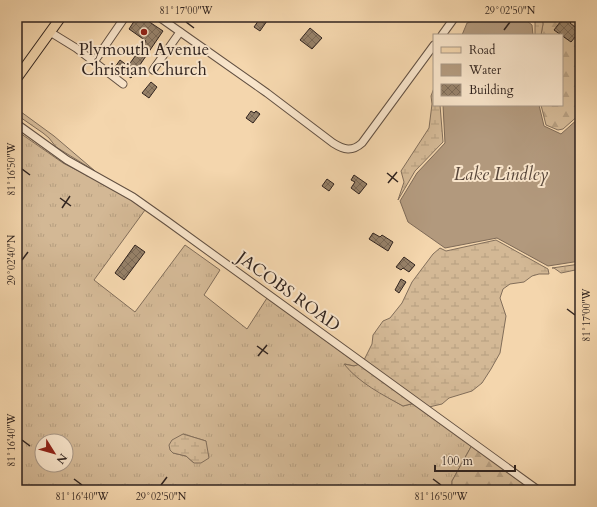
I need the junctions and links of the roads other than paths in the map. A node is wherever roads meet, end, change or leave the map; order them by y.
1 (61, 17) edge
2 (125, 17) edge
3 (159, 17) edge
4 (455, 17) edge
5 (50, 32) junction
6 (180, 32) junction
7 (443, 34) edge
8 (433, 46) edge
9 (94, 62) junction
10 (153, 70) dead end
11 (17, 78) edge
12 (123, 84) dead end
13 (17, 124) edge
14 (538, 490) edge

1 - 5 main road
2 - 9 street
3 - 6 street
4 - 7 street
5 - 9 street
5 - 11 main road
6 - 8 street
6 - 10 street
9 - 12 street
13 - 14 street, JACOBS ROAD

